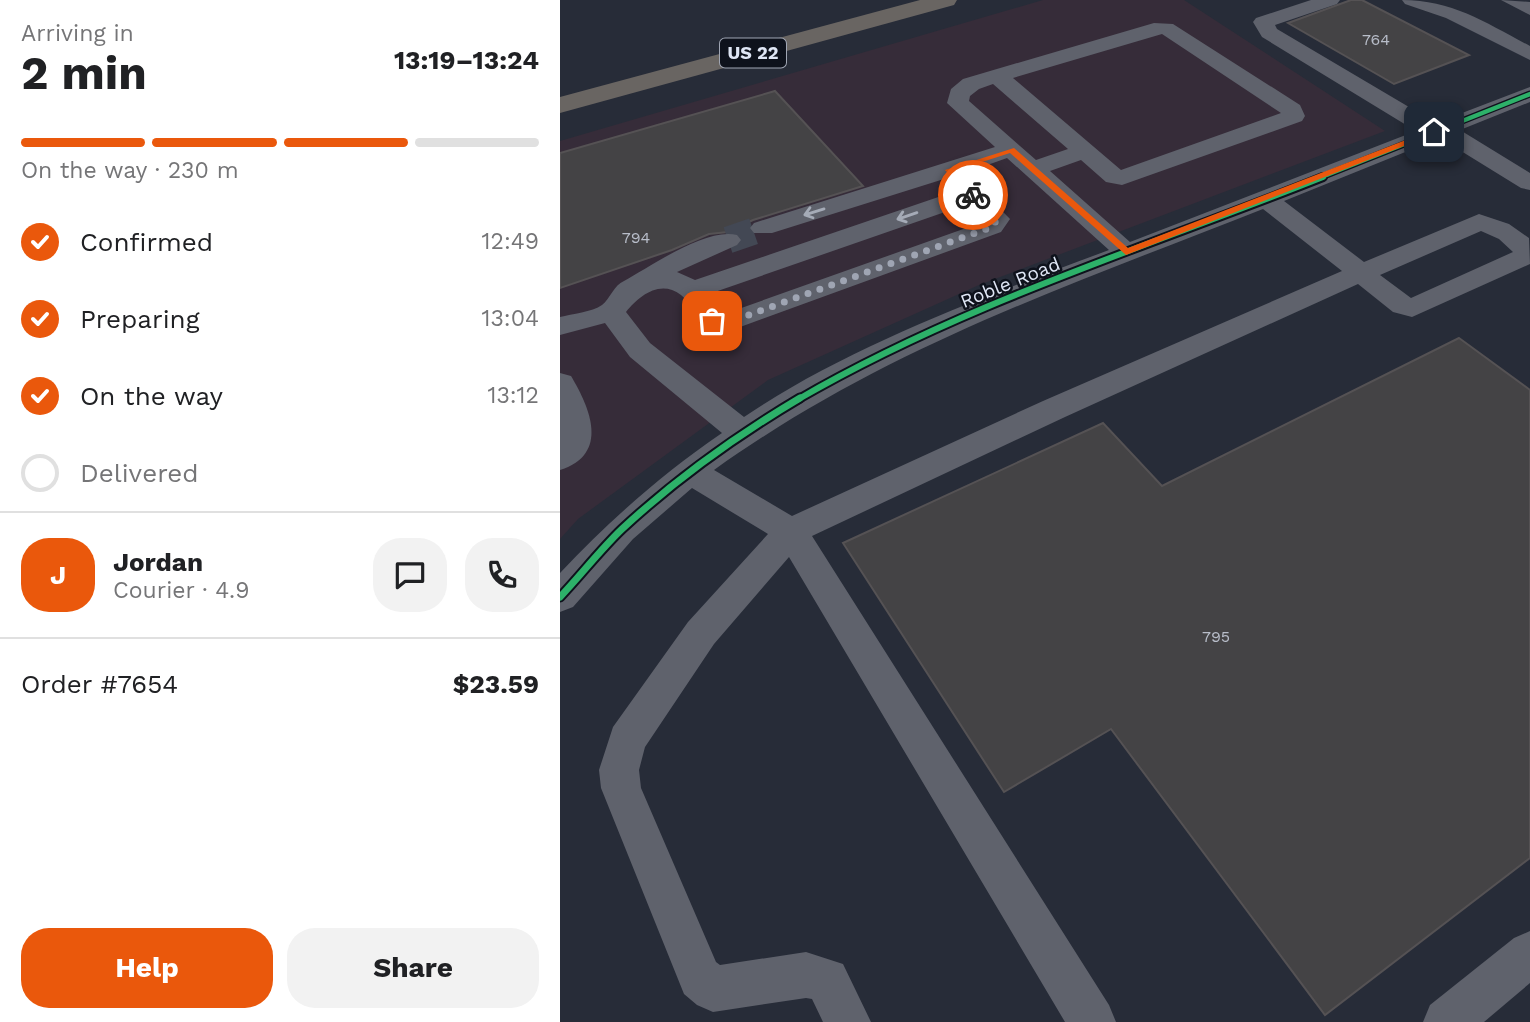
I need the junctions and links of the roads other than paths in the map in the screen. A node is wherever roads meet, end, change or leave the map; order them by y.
1 (895, 0) edge
2 (946, 0) edge
3 (1330, 0) edge
4 (1412, 0) edge
5 (1511, 0) edge
6 (1530, 9) edge
7 (1530, 54) edge
8 (997, 76) junction
9 (560, 90) edge
10 (1530, 94) edge
11 (560, 105) edge
12 (1438, 130) junction
13 (1012, 149) junction
14 (1085, 151) junction
15 (1033, 169) junction
16 (949, 170) junction
17 (1530, 183) edge
18 (972, 194) junction
19 (1265, 198) junction
20 (763, 229) tunnel mouth
21 (728, 240) tunnel mouth
22 (1126, 252) junction
23 (1362, 273) junction
24 (632, 287) junction
25 (693, 289) junction
26 (611, 312) junction
27 (560, 326) edge
28 (560, 383) edge
29 (742, 432) junction
30 (560, 458) edge
31 (689, 471) junction
32 (790, 531) junction
33 (560, 597) edge
34 (1530, 954) edge
35 (846, 1022) edge
36 (1092, 1022) edge
37 (1447, 1022) edge

1 - 9 highway, US 22
2 - 11 highway, US 22
3 - 12 street
4 - 7 street
5 - 6 street
8 - 13 street
8 - 14 street
8 - 14 street
10 - 12 street, Roble Road
12 - 17 street
12 - 19 street, Roble Road
13 - 15 street
13 - 16 street
14 - 15 street
15 - 22 street
16 - 18 street
16 -> 20 street
18 -> 25 street
18 - 25 street
19 - 22 street, Roble Road
19 - 23 street
21 - 24 street
22 - 29 street, Roble Road
23 - 23 street
23 - 32 street
24 - 25 street
24 - 26 street
26 - 27 street
26 - 29 street
28 - 30 street
29 - 31 street, Roble Road
31 - 32 street
31 - 33 street, Roble Road
32 - 35 street
32 - 36 street
34 - 37 street

